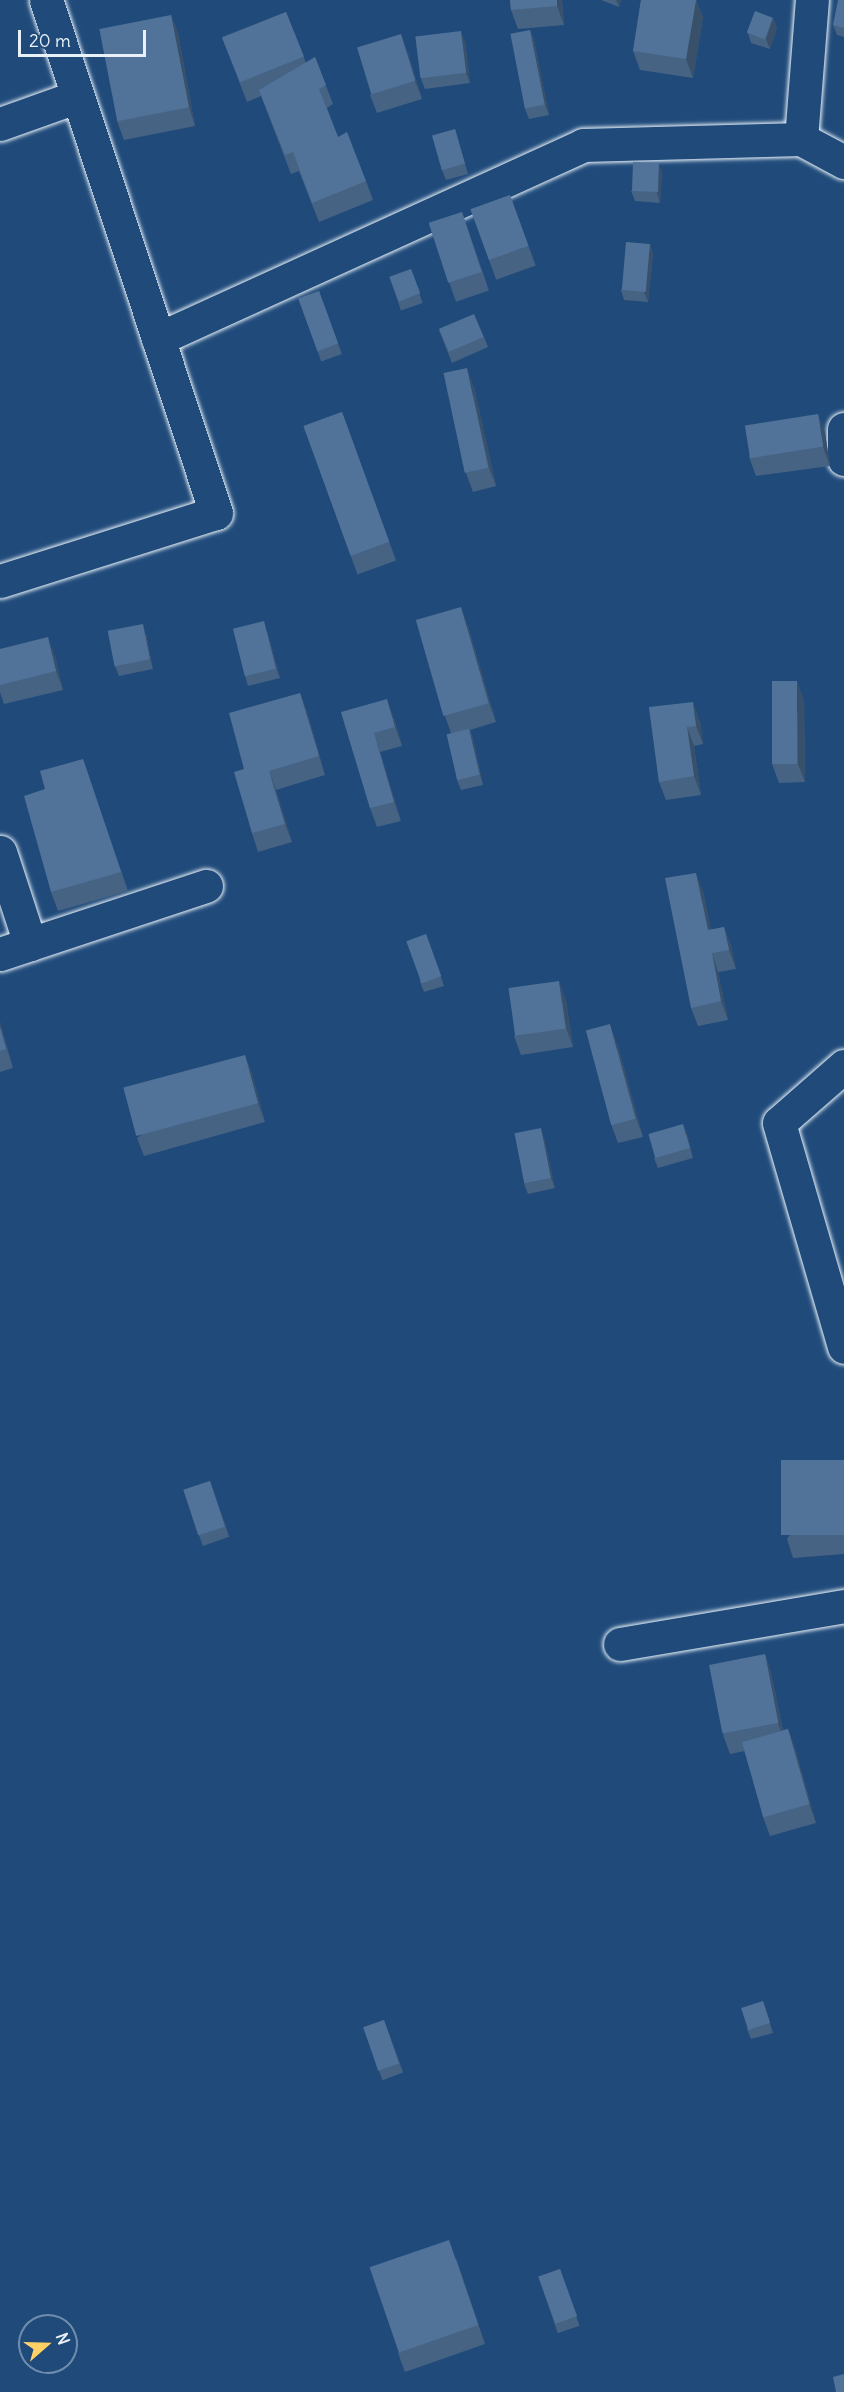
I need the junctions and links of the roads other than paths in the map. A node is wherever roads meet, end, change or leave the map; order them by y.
1 (46, 0) edge
2 (812, 0) edge
3 (76, 97) junction
4 (0, 124) edge
5 (801, 139) junction
6 (844, 162) edge
7 (158, 339) junction
8 (844, 429) edge
9 (844, 459) edge
10 (0, 581) edge
11 (0, 852) edge
12 (206, 886) dead end
13 (15, 949) edge
14 (844, 1066) edge
15 (844, 1347) edge
16 (844, 1606) edge
17 (620, 1644) dead end

1 - 3 street
2 - 5 street
3 - 4 street
3 - 7 street
5 - 6 street
5 - 7 street
7 - 10 street
8 - 9 street
11 - 13 street
12 - 13 street
14 - 15 street
16 - 17 street

